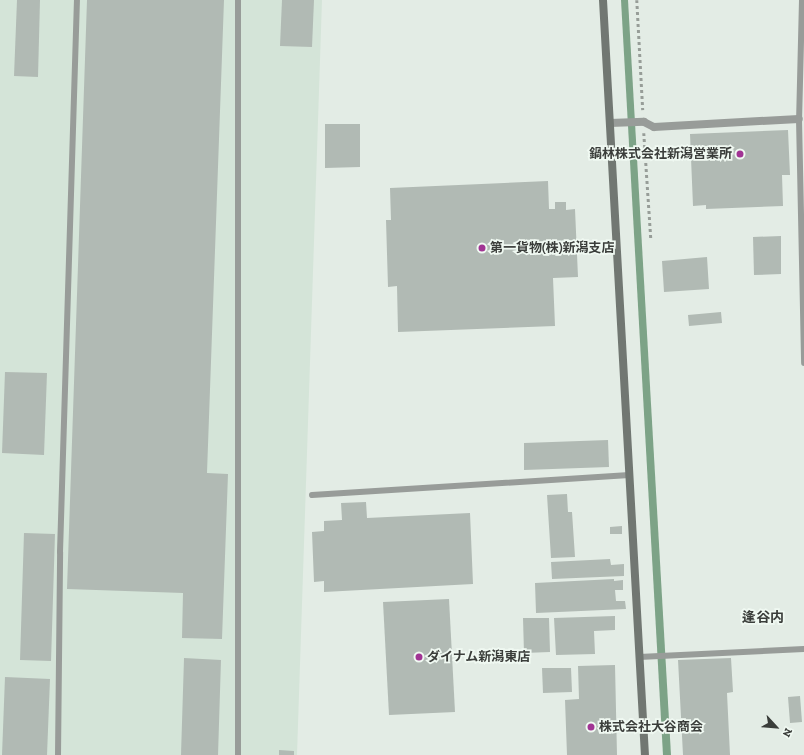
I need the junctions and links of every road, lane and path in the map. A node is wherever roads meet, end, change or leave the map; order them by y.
1 (77, 0) edge
2 (238, 0) edge
3 (604, 0) edge
4 (802, 0) edge
5 (799, 120) junction
6 (610, 123) junction
7 (804, 363) edge
8 (629, 475) junction
9 (312, 495) dead end
10 (804, 649) edge
11 (639, 657) junction
12 (58, 755) edge
13 (238, 755) edge
14 (644, 755) edge

1 - 12 lane
2 - 13 lane
3 - 6 street
4 - 5 lane
5 - 6 street
5 - 7 lane
6 - 8 street
8 - 9 lane
8 - 11 street
10 - 11 lane
11 - 14 street

